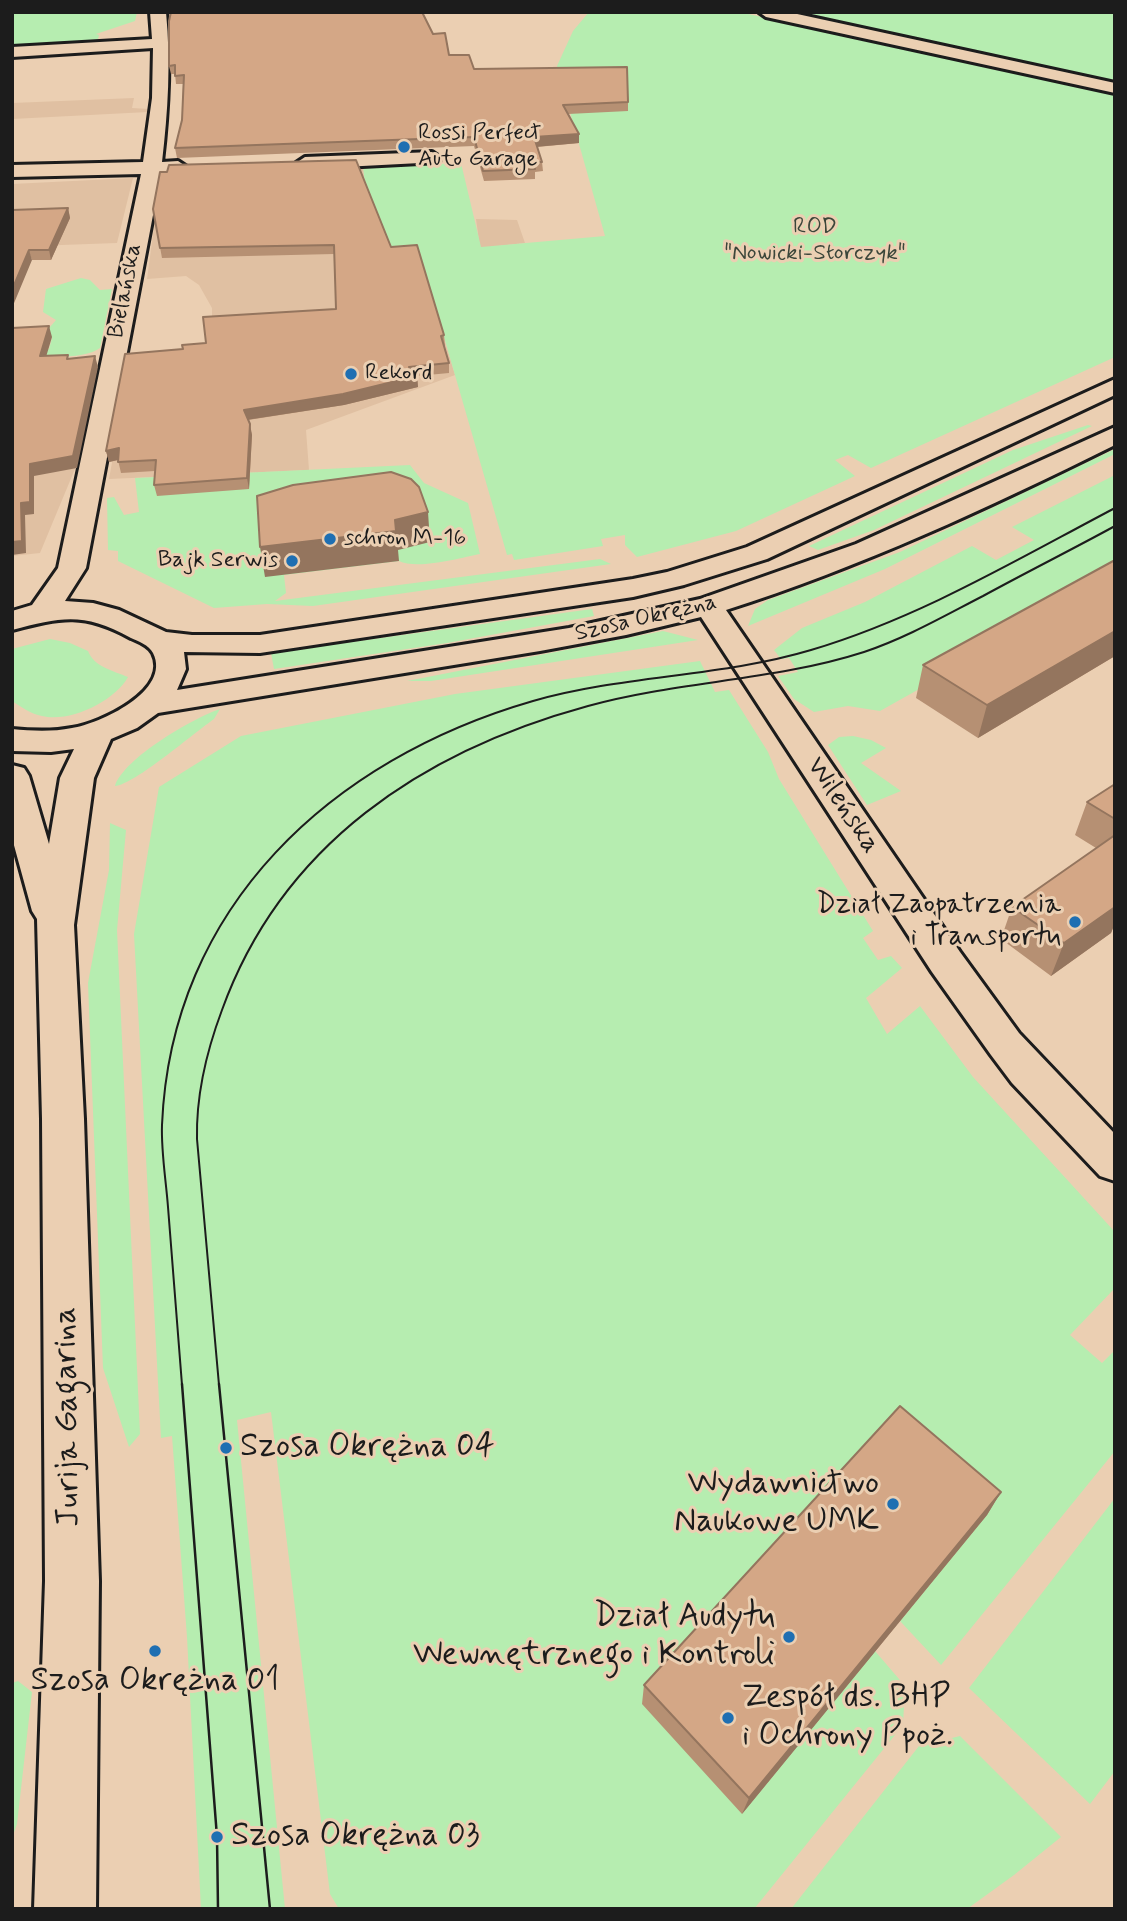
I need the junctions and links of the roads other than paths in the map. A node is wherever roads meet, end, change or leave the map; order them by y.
1 (766, 12) edge
2 (152, 14) edge
3 (122, 31) dead end
4 (161, 43) junction
5 (94, 47) junction
6 (12, 52) edge
7 (1115, 88) edge
8 (432, 158) dead end
9 (290, 163) edge
10 (203, 166) edge
11 (152, 168) junction
12 (12, 171) edge
13 (1115, 386) edge
14 (1115, 435) edge
15 (72, 568) junction
16 (709, 606) junction
17 (95, 610) junction
18 (43, 612) junction
19 (12, 621) edge
20 (150, 635) junction
21 (149, 704) junction
22 (99, 732) junction
23 (12, 740) edge
24 (12, 776) edge
25 (55, 925) junction
26 (1115, 1163) edge
27 (65, 1909) edge

1 - 7 street
2 - 4 street, Bielańska
3 - 5 street
4 - 5 street
4 - 11 street, Bielańska
5 - 6 street
8 - 9 street
10 - 11 street
11 - 12 street
11 - 15 street, Bielańska
13 - 20 street, Szosa Okrężna
14 - 16 street, Szosa Okrężna
15 - 17 street
15 - 18 street, Bielańska
16 - 21 street, Szosa Okrężna
16 - 26 street, Wileńska
17 - 18 street
17 - 20 street
18 - 19 street
20 - 21 street
21 - 22 street
22 - 23 street
22 - 25 street, Jurija Gagarina
24 - 25 street, Jurija Gagarina
25 - 27 street, Jurija Gagarina

